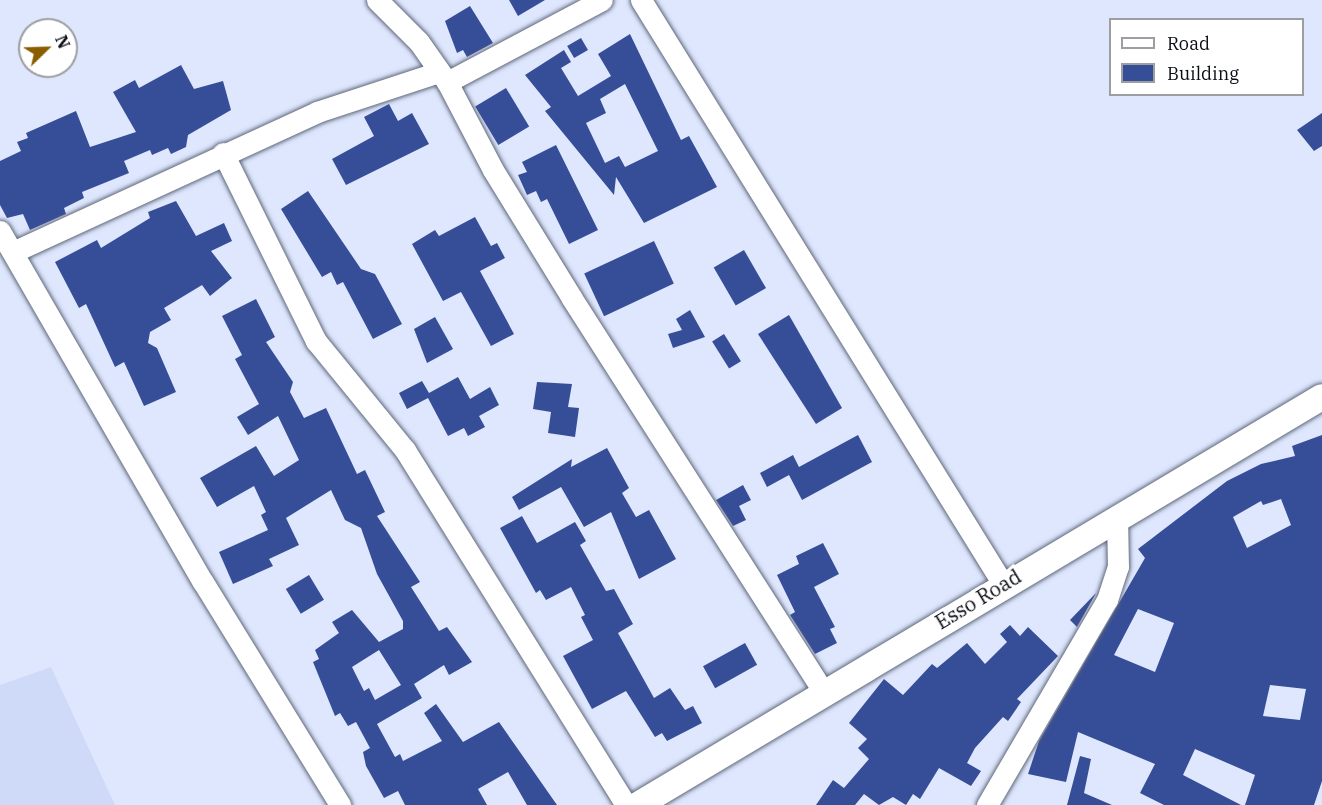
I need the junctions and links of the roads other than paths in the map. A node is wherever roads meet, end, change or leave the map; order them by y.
1 (377, 0) edge
2 (602, 0) edge
3 (641, 0) edge
4 (443, 77) junction
5 (223, 153) junction
6 (0, 231) edge
7 (13, 252) junction
8 (1322, 397) edge
9 (1117, 516) junction
10 (1003, 584) junction
11 (824, 692) junction
12 (340, 805) edge
13 (626, 805) edge
14 (638, 805) edge
15 (987, 805) edge

1 - 4 street
2 - 4 street
3 - 10 street
4 - 5 street
4 - 11 street
5 - 7 street
5 - 13 street
6 - 7 street
7 - 12 street
8 - 9 street, Esso Road
9 - 10 street, Esso Road
9 - 15 street
10 - 11 street, Esso Road
11 - 14 street, Esso Road

